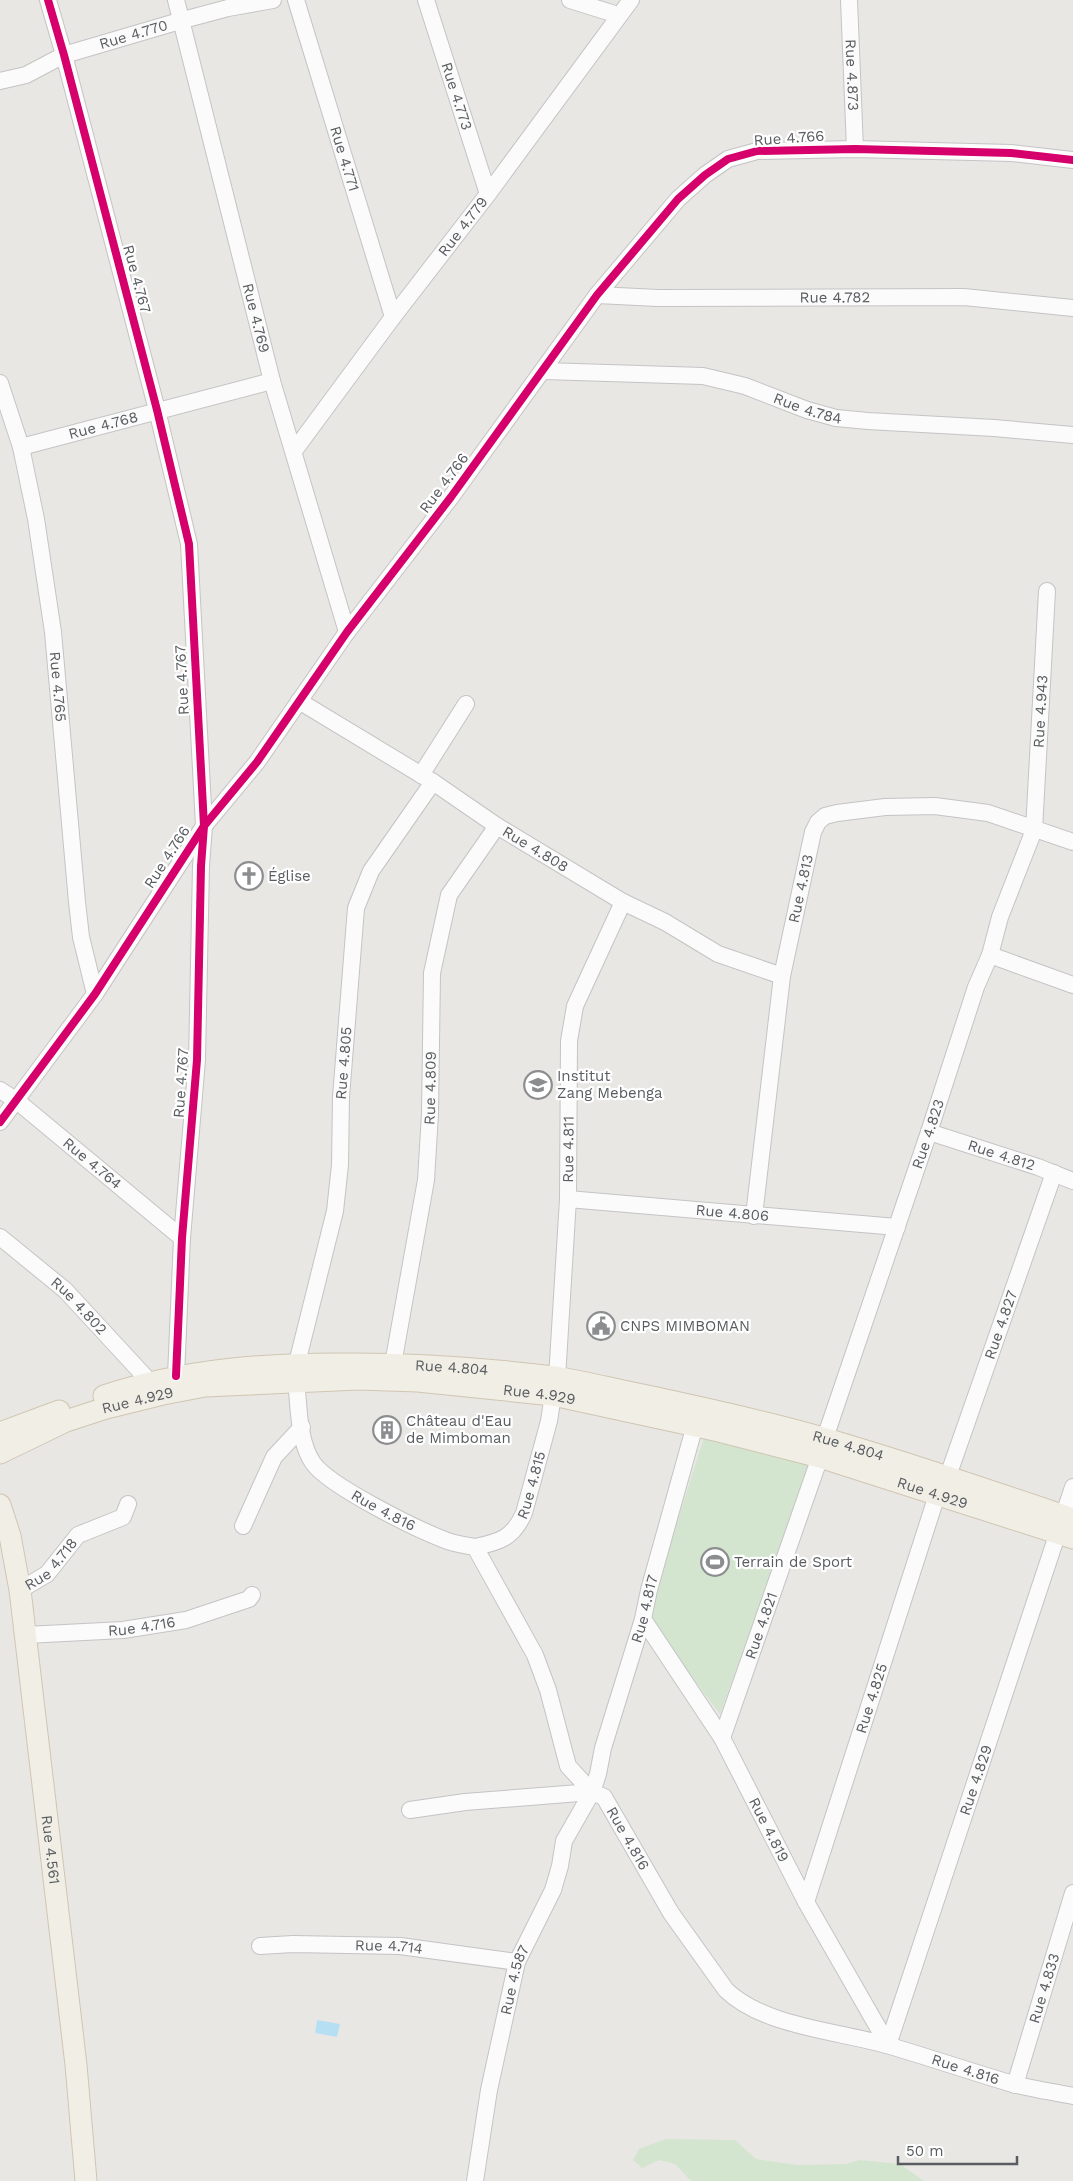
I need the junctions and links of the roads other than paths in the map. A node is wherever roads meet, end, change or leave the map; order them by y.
1 (48, 0) edge
2 (176, 0) edge
3 (273, 0) edge
4 (296, 0) edge
5 (426, 0) edge
6 (570, 0) edge
7 (631, 0) edge
8 (848, 0) edge
9 (618, 15) junction
10 (183, 20) junction
11 (64, 55) junction
12 (0, 81) edge
13 (855, 149) junction
14 (1073, 160) edge
15 (488, 194) junction
16 (597, 295) junction
17 (1073, 308) edge
18 (392, 317) junction
19 (544, 370) junction
20 (272, 381) junction
21 (0, 383) edge
22 (157, 410) junction
23 (1073, 435) edge
24 (21, 447) junction
25 (294, 451) junction
26 (1047, 591) dead end
27 (347, 632) junction
28 (299, 701) junction
29 (466, 704) dead end
30 (427, 778) junction
31 (204, 826) junction
32 (497, 826) junction
33 (1034, 830) junction
34 (1073, 842) edge
35 (623, 902) junction
36 (990, 955) junction
37 (782, 976) junction
38 (1073, 985) edge
39 (95, 994) junction
40 (0, 1090) edge
41 (17, 1101) junction
42 (0, 1122) edge
43 (930, 1132) junction
44 (1054, 1173) junction
45 (1073, 1181) edge
46 (568, 1199) junction
47 (754, 1216) junction
48 (897, 1227) junction
49 (0, 1237) edge
50 (182, 1238) junction
51 (393, 1364) junction
52 (297, 1372) junction
53 (176, 1376) junction
54 (150, 1382) junction
55 (555, 1386) junction
56 (695, 1425) junction
57 (302, 1427) junction
58 (0, 1433) edge
59 (822, 1447) junction
60 (0, 1453) edge
61 (948, 1476) junction
62 (1073, 1487) edge
63 (937, 1495) junction
64 (128, 1504) dead end
65 (1, 1514) edge
66 (243, 1526) dead end
67 (1066, 1526) edge
68 (475, 1547) junction
69 (20, 1590) junction
70 (252, 1595) dead end
71 (643, 1619) junction
72 (26, 1635) junction
73 (722, 1738) junction
74 (592, 1792) junction
75 (410, 1810) dead end
76 (1073, 1893) edge
77 (806, 1902) junction
78 (260, 1946) dead end
79 (516, 1962) junction
80 (888, 2045) junction
81 (1015, 2085) junction
82 (1073, 2096) edge
83 (86, 2181) edge
84 (474, 2181) edge

1 - 11 street, Rue 4.767
2 - 10 street, Rue 4.769
3 - 10 street, Rue 4.770
4 - 18 street, Rue 4.771
5 - 15 street, Rue 4.773
6 - 9 street
7 - 9 street, Rue 4.779
8 - 13 street, Rue 4.873
9 - 15 street, Rue 4.779
10 - 11 street, Rue 4.770
10 - 20 street, Rue 4.769
11 - 12 street, Rue 4.770
11 - 22 street, Rue 4.767
13 - 14 street, Rue 4.766
13 - 16 street, Rue 4.766
15 - 18 street, Rue 4.779
16 - 17 street, Rue 4.782
16 - 19 street, Rue 4.766
18 - 25 street, Rue 4.779
19 - 23 street, Rue 4.784
19 - 27 street, Rue 4.766
20 - 22 street, Rue 4.768
20 - 25 street, Rue 4.769
21 - 24 street, Rue 4.765
22 - 24 street, Rue 4.768
22 - 31 street, Rue 4.767
24 - 39 street, Rue 4.765
25 - 27 street, Rue 4.769
26 - 33 street, Rue 4.943
27 - 28 street, Rue 4.766
28 - 30 street, Rue 4.808
28 - 31 street, Rue 4.766
29 - 30 street, Rue 4.805
30 - 32 street, Rue 4.808
30 - 52 street, Rue 4.805
31 - 39 street, Rue 4.766
31 - 50 street, Rue 4.767
32 - 35 street, Rue 4.808
32 - 51 street, Rue 4.809
33 - 34 street, Rue 4.813
33 - 36 street, Rue 4.823
33 - 37 street, Rue 4.813
35 - 37 street, Rue 4.808
35 - 46 street, Rue 4.811
36 - 38 street
36 - 43 street, Rue 4.823
37 - 47 street, Rue 4.813
39 - 41 street, Rue 4.766
40 - 41 street, Rue 4.764
41 - 42 street, Rue 4.766
41 - 50 street, Rue 4.764
43 - 44 street, Rue 4.812
43 - 48 street, Rue 4.823
44 - 45 street, Rue 4.812
44 - 61 street, Rue 4.827
46 - 47 street, Rue 4.806
46 - 55 street, Rue 4.811
47 - 48 street, Rue 4.806
48 - 59 street, Rue 4.823
49 - 54 street, Rue 4.802
50 - 53 street, Rue 4.767
51 - 52 main road, Rue 4.804
51 - 55 main road, Rue 4.804
52 - 53 main road, Rue 4.804
52 - 55 main road, Rue 4.929
52 - 57 street, Rue 4.816
52 - 60 main road, Rue 4.929
53 - 54 main road, Rue 4.804
54 - 58 main road, Rue 4.804
55 - 56 main road, Rue 4.929
55 - 59 main road, Rue 4.804
55 - 68 street, Rue 4.815
56 - 59 main road, Rue 4.929
56 - 71 street, Rue 4.817
57 - 66 street
57 - 68 street, Rue 4.816
59 - 61 main road, Rue 4.804
59 - 63 main road, Rue 4.929
59 - 73 street, Rue 4.821
61 - 67 main road, Rue 4.804
62 - 67 street, Rue 4.829
63 - 67 main road, Rue 4.929
63 - 77 street, Rue 4.825
64 - 69 street, Rue 4.718
65 - 69 main road, Rue 4.561
67 - 80 street, Rue 4.829
68 - 74 street, Rue 4.816
69 - 72 main road, Rue 4.561
70 - 72 street, Rue 4.716
71 - 73 street, Rue 4.819
71 - 74 street, Rue 4.817
72 - 83 main road, Rue 4.561
73 - 77 street, Rue 4.819
74 - 75 street
74 - 79 street, Rue 4.587
74 - 80 street, Rue 4.816
76 - 81 street, Rue 4.833
77 - 80 street, Rue 4.819
78 - 79 street, Rue 4.714
79 - 84 street, Rue 4.587
80 - 81 street, Rue 4.816
81 - 82 street, Rue 4.816

